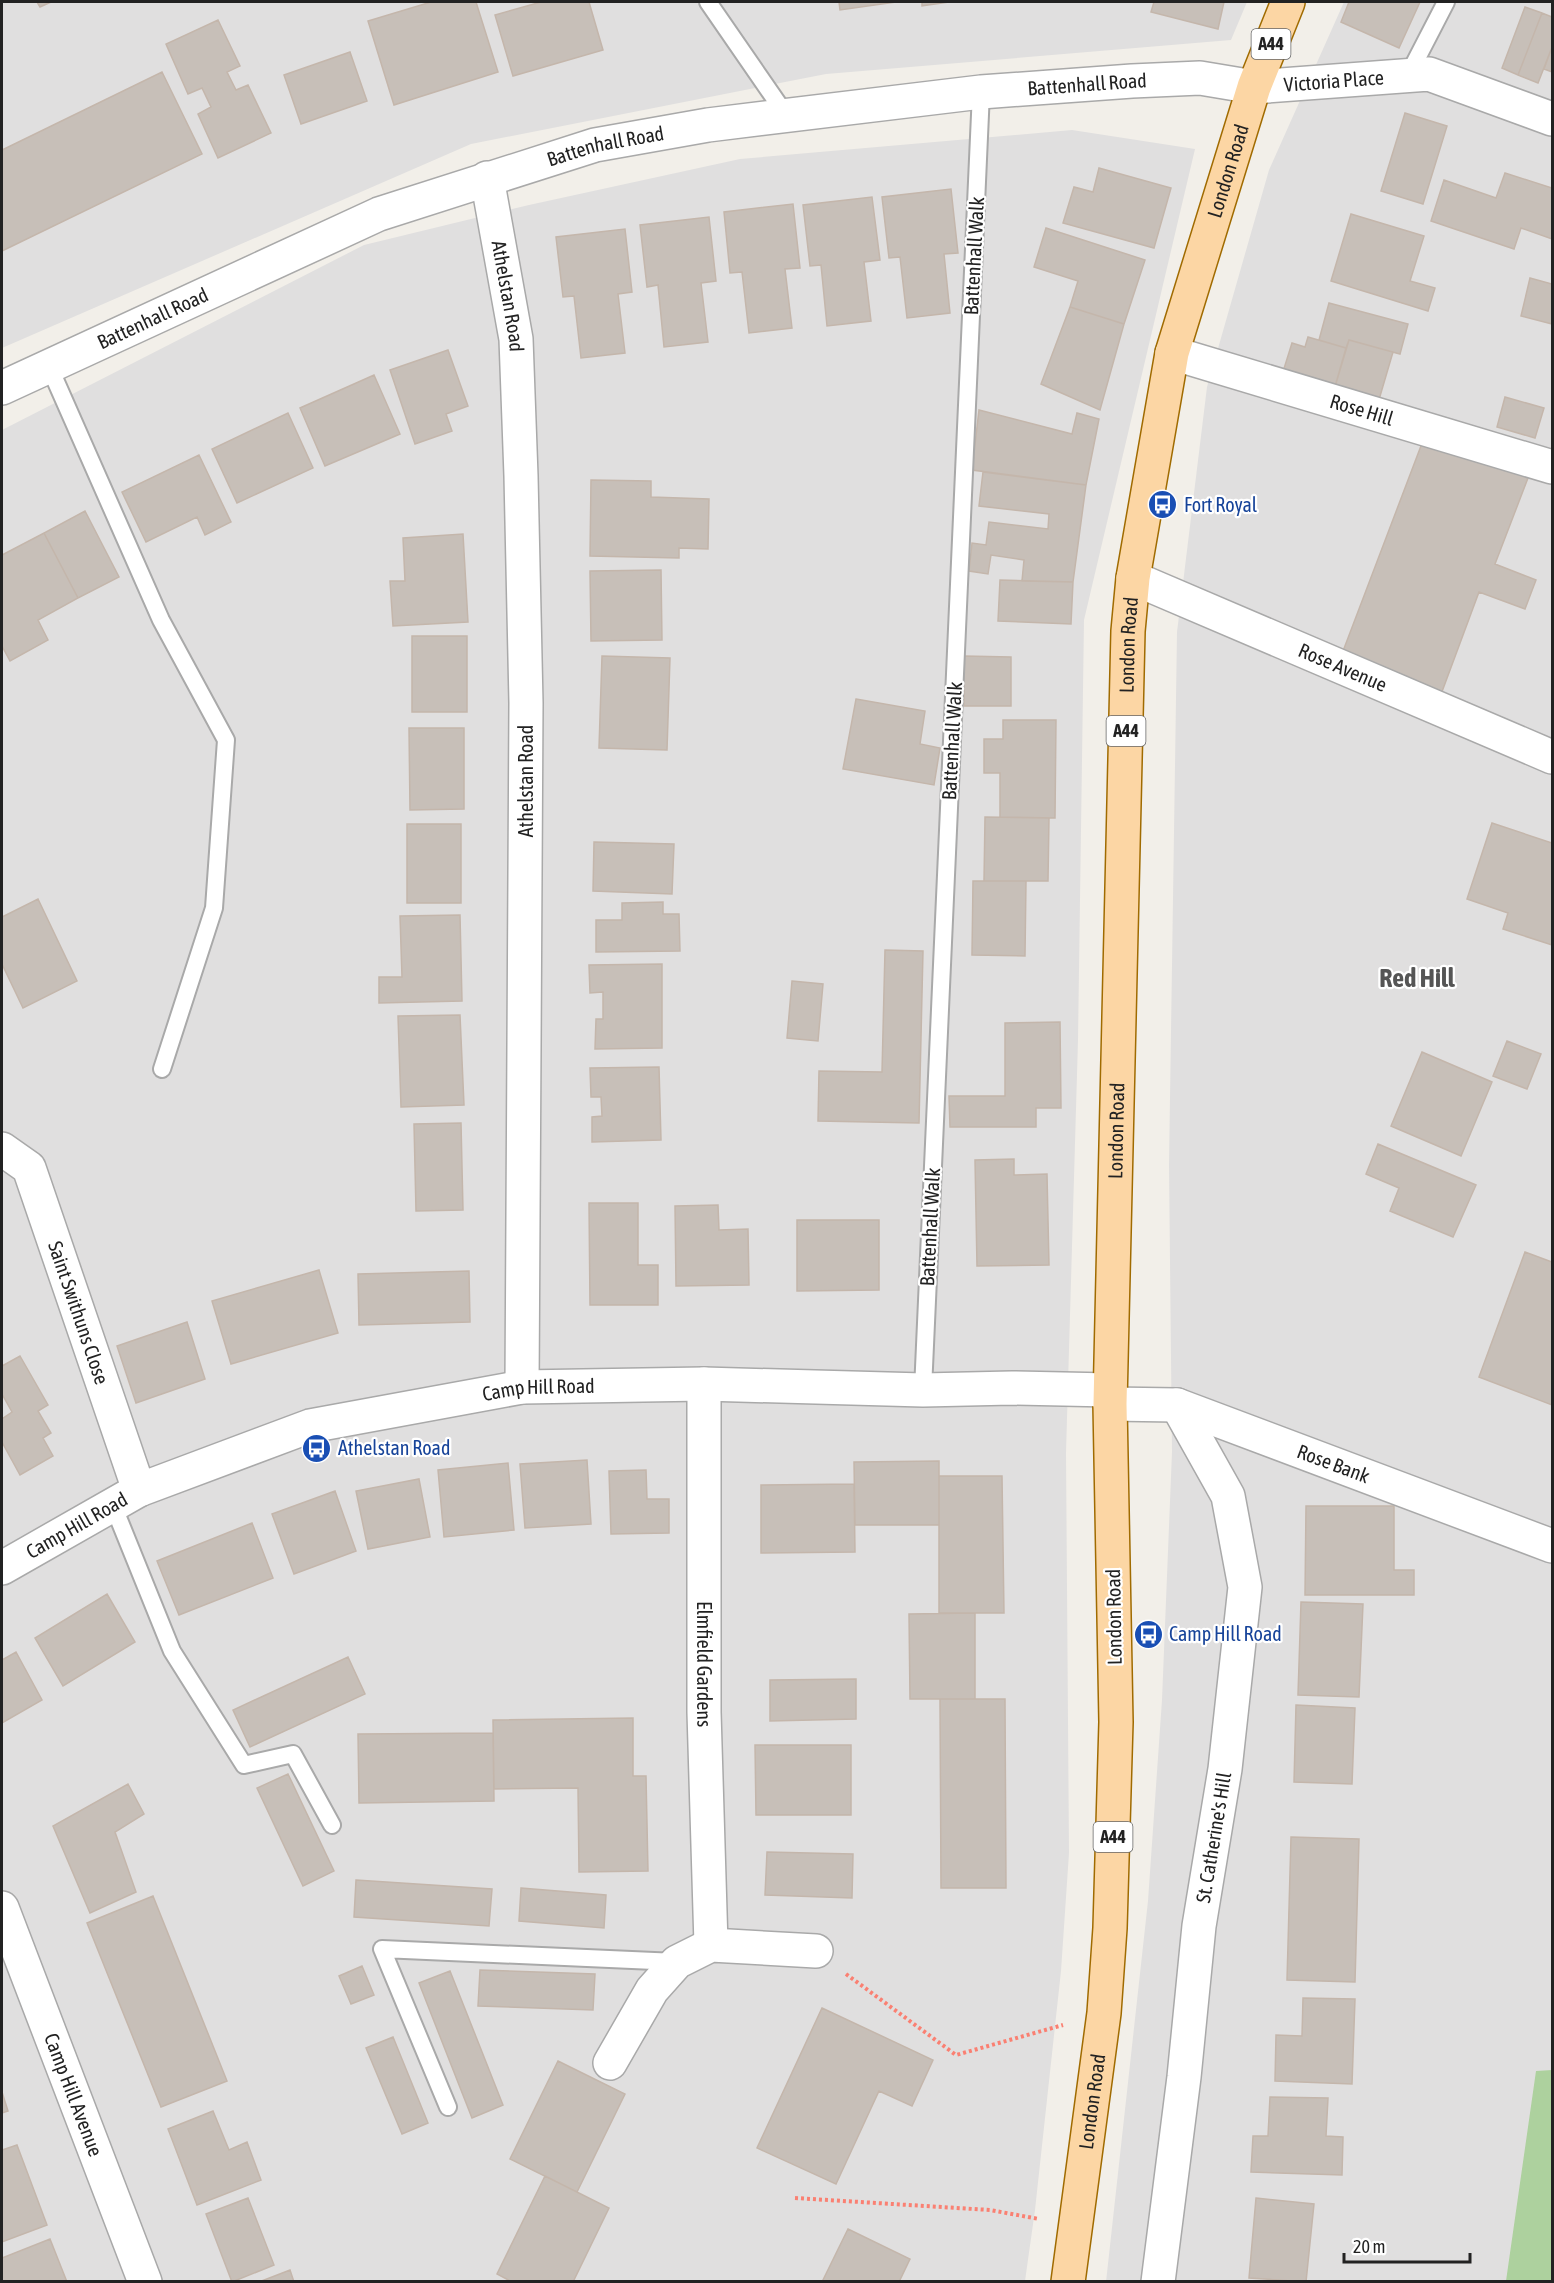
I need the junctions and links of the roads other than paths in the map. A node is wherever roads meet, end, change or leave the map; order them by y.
1 (708, 2) edge
2 (1288, 2) edge
3 (1446, 2) edge
4 (1414, 75) junction
5 (1254, 87) junction
6 (981, 92) junction
7 (786, 116) junction
8 (1552, 119) edge
9 (487, 178) junction
10 (1172, 354) junction
11 (49, 366) junction
12 (2, 388) edge
13 (1552, 467) edge
14 (1133, 578) junction
15 (1552, 757) edge
16 (162, 1069) dead end
17 (2, 1149) edge
18 (704, 1384) junction
19 (522, 1387) junction
20 (922, 1390) junction
21 (1110, 1397) junction
22 (1177, 1405) junction
23 (126, 1498) junction
24 (1552, 1546) edge
25 (2, 1568) edge
26 (332, 1825) dead end
27 (2, 1908) edge
28 (711, 1946) junction
29 (816, 1951) road end
30 (677, 1962) junction
31 (610, 2063) dead end
32 (448, 2107) dead end
33 (146, 2282) edge
34 (1068, 2282) edge
35 (1158, 2282) edge

1 - 7 lane
2 - 5 main road, London Road / A44
3 - 4 lane
4 - 5 street, Victoria Place
4 - 8 street, Victoria Place
5 - 6 street, Battenhall Road
5 - 10 main road, London Road / A44
6 - 7 street, Battenhall Road
6 - 20 lane, Battenhall Walk
7 - 9 street, Battenhall Road
9 - 11 street, Battenhall Road
9 - 19 street, Athelstan Road
10 - 13 street, Rose Hill
10 - 14 main road, London Road / A44
11 - 12 street, Battenhall Road
11 - 16 lane
14 - 15 street, Rose Avenue
14 - 21 main road, London Road / A44
17 - 23 street, Saint Swithuns Close
18 - 19 street, Camp Hill Road
18 - 20 street, Camp Hill Road
18 - 28 street, Elmfield Gardens
19 - 23 street, Camp Hill Road
20 - 21 street, Camp Hill Road
21 - 22 street, Rose Bank
21 - 34 main road, London Road / A44
22 - 24 street, Rose Bank
22 - 35 street, St. Catherine's Hill
23 - 25 street, Camp Hill Road
23 - 26 lane
27 - 33 street, Camp Hill Avenue
28 - 29 street
28 - 30 street
30 - 31 street
30 - 32 lane

